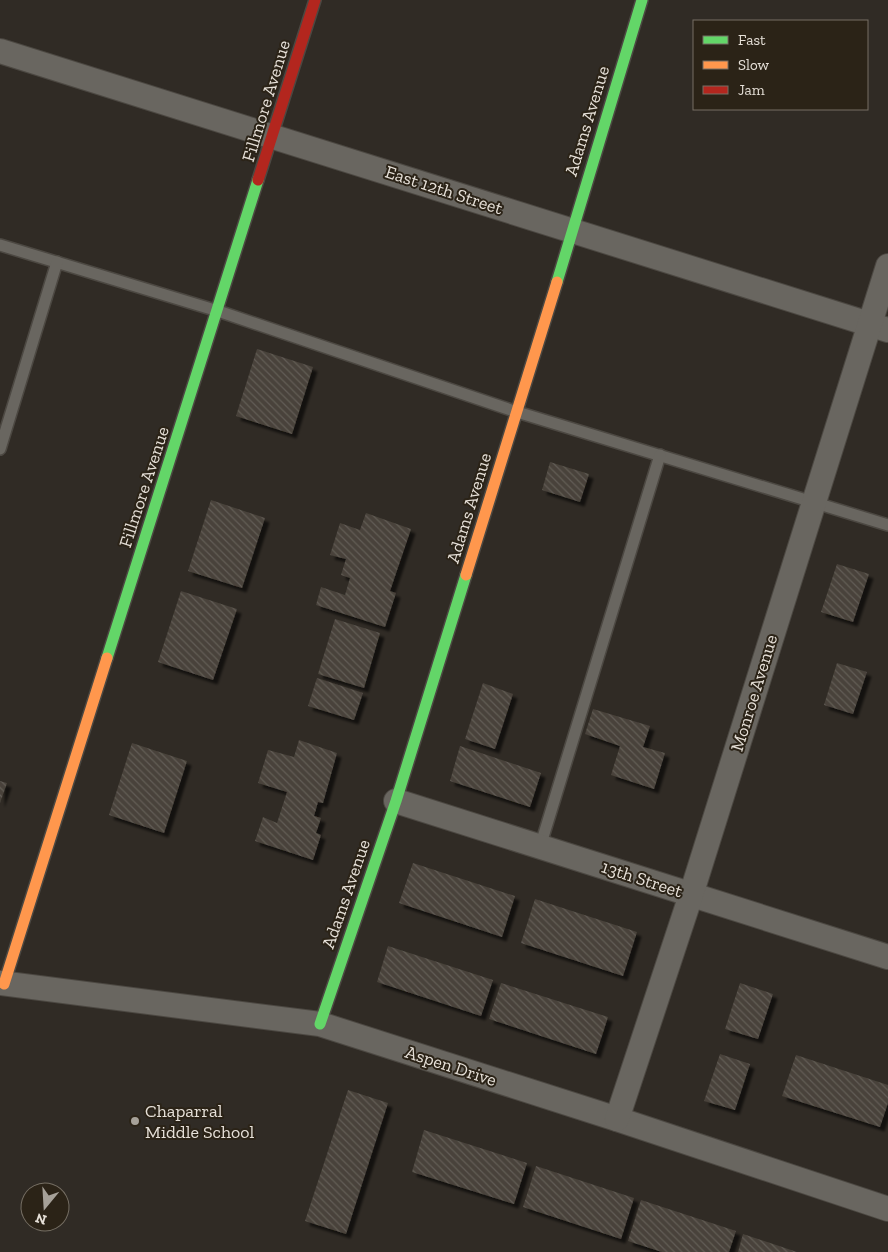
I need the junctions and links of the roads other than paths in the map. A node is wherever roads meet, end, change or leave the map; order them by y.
1 (315, 0) edge
2 (642, 0) edge
3 (0, 51) edge
4 (273, 136) junction
5 (573, 231) junction
6 (0, 245) edge
7 (57, 262) junction
8 (888, 266) edge
9 (218, 311) junction
10 (879, 327) edge
11 (517, 412) junction
12 (0, 449) edge
13 (660, 455) junction
14 (814, 502) junction
15 (888, 525) edge
16 (396, 801) junction
17 (540, 847) junction
18 (690, 895) junction
19 (888, 957) edge
20 (2, 984) edge
21 (320, 1024) junction
22 (617, 1119) junction
23 (888, 1209) edge

1 - 4 street, Fillmore Avenue
2 - 5 street, Adams Avenue
3 - 4 street, East 12th Street
4 - 5 street, East 12th Street
4 - 9 street, Fillmore Avenue
5 - 10 street, East 12th Street
5 - 11 street, Adams Avenue
6 - 7 lane
7 - 9 lane
7 - 12 lane
8 - 10 street, Monroe Avenue
9 - 11 lane
9 - 20 street, Fillmore Avenue
10 - 14 street, Monroe Avenue
11 - 13 lane
11 - 16 street, Adams Avenue
13 - 14 lane
13 - 17 lane
14 - 15 lane
14 - 18 street, Monroe Avenue
16 - 17 street, 13th Street
16 - 21 street, Adams Avenue
17 - 18 street, 13th Street
18 - 19 street, 13th Street
18 - 22 street, Monroe Avenue
20 - 21 street, Aspen Drive
21 - 22 street, Aspen Drive
22 - 23 street, Aspen Drive

